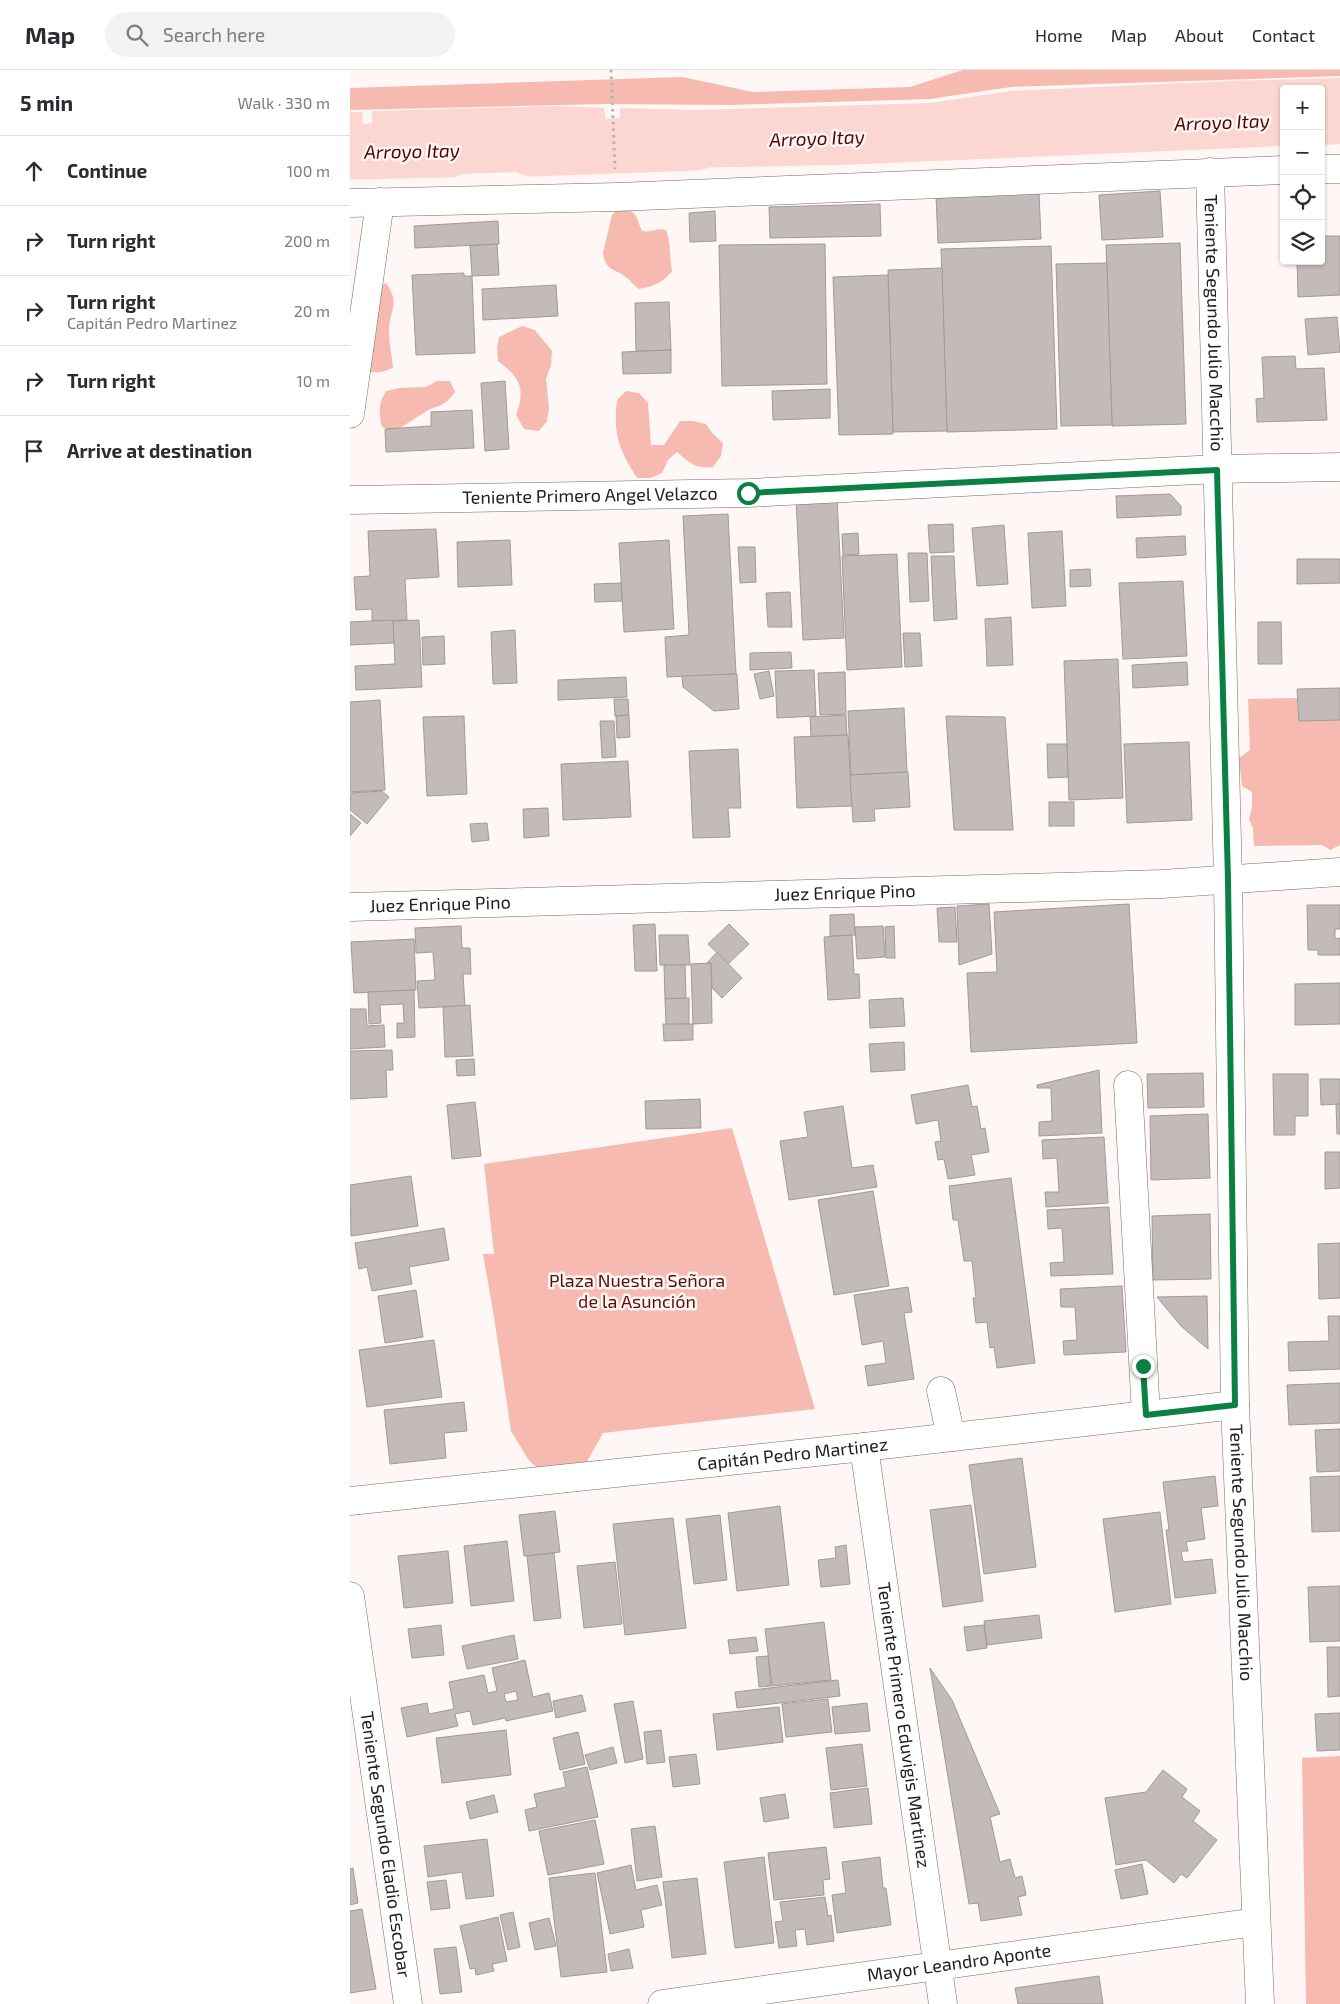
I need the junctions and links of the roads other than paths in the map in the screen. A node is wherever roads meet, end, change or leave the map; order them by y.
1 (1325, 169) edge
2 (1340, 169) edge
3 (1280, 170) edge
4 (1210, 172) junction
5 (380, 202) junction
6 (350, 203) edge
7 (350, 414) edge
8 (1340, 466) edge
9 (1217, 470) junction
10 (350, 500) edge
11 (1340, 872) edge
12 (1228, 880) junction
13 (350, 907) edge
14 (1128, 1085) dead end
15 (941, 1391) dead end
16 (1235, 1405) junction
17 (1146, 1415) junction
18 (951, 1437) junction
19 (864, 1447) junction
20 (350, 1501) edge
21 (350, 1596) edge
22 (1256, 1922) junction
23 (938, 1966) junction
24 (408, 2004) edge
25 (662, 2004) edge
26 (943, 2004) edge
27 (1260, 2004) edge

1 - 2 street
3 - 4 street
4 - 5 street
4 - 9 street, Teniente Segundo Julio Macchio
5 - 6 street
5 - 7 street
8 - 9 street, Teniente Primero Angel Velazco
9 - 10 street, Teniente Primero Angel Velazco
9 - 12 street, Teniente Segundo Julio Macchio
11 - 12 street, Juez Enrique Pino
12 - 13 street, Juez Enrique Pino
12 - 16 street, Teniente Segundo Julio Macchio
14 - 17 street
15 - 18 street
16 - 17 street, Capitán Pedro Martinez
16 - 22 street, Teniente Segundo Julio Macchio
17 - 18 street, Capitán Pedro Martinez
18 - 19 street, Capitán Pedro Martinez
19 - 20 street, Capitán Pedro Martinez
19 - 23 street, Teniente Primero Eduvigis Martinez
21 - 24 street, Teniente Segundo Eladio Escobar
22 - 23 street, Mayor Leandro Aponte
22 - 27 street, Teniente Segundo Julio Macchio
23 - 25 street, Mayor Leandro Aponte
23 - 26 street, Teniente Primero Eduvigis Martinez

